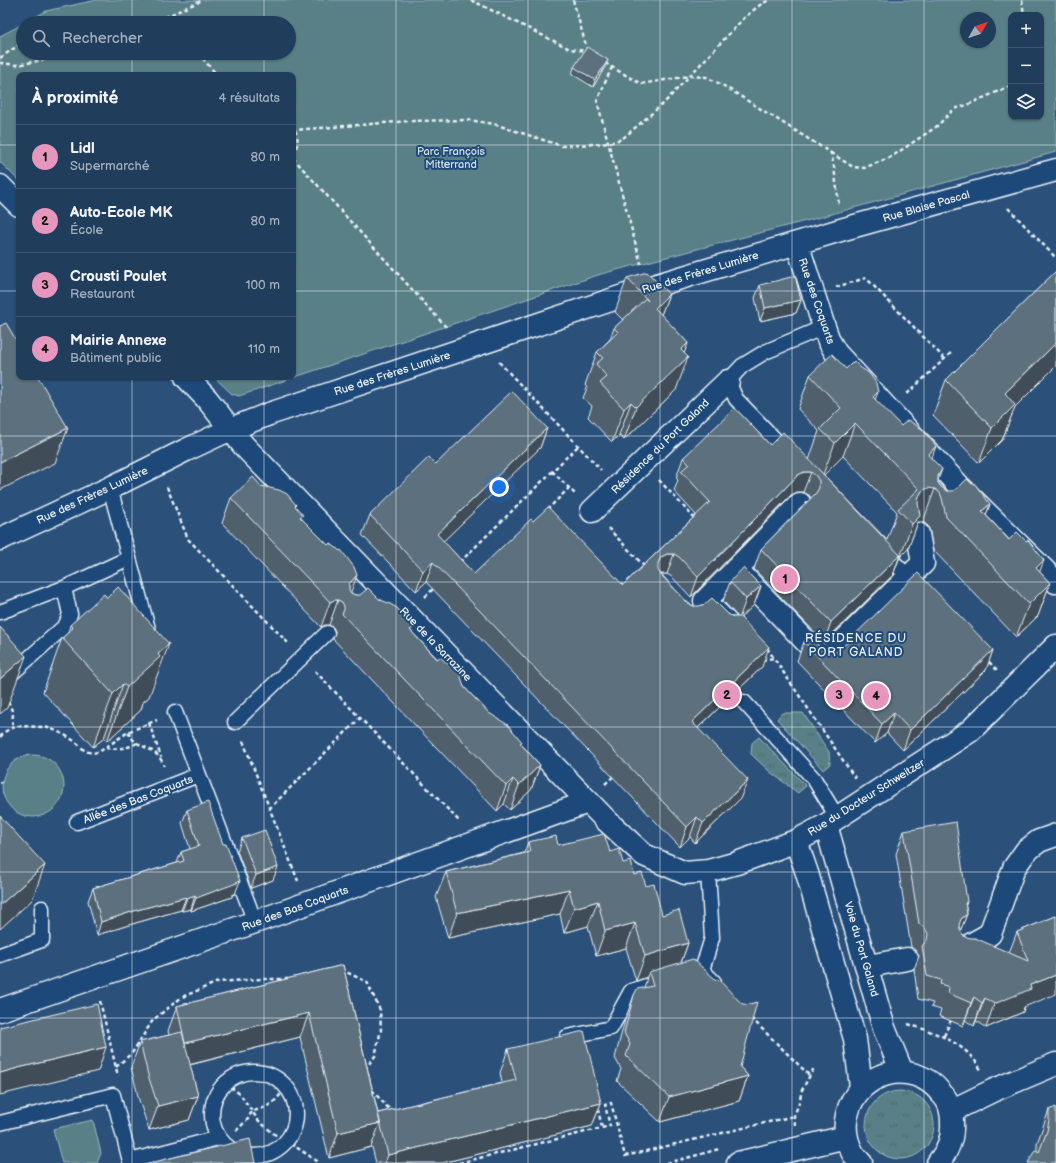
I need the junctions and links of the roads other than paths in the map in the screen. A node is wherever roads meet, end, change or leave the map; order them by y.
1 (1056, 170) edge
2 (0, 186) edge
3 (16, 202) edge
4 (797, 243) junction
5 (824, 327) junction
6 (189, 380) edge
7 (728, 381) junction
8 (231, 429) junction
9 (798, 464) edge
10 (110, 488) junction
11 (800, 504) dead end
12 (592, 511) dead end
13 (918, 534) edge
14 (0, 539) edge
15 (874, 542) edge
16 (129, 558) junction
17 (736, 569) junction
18 (1056, 582) edge
19 (64, 588) junction
20 (923, 593) edge
21 (0, 612) edge
22 (729, 625) edge
23 (327, 632) dead end
24 (1056, 646) edge
25 (154, 650) edge
26 (1, 684) edge
27 (744, 702) dead end
28 (175, 712) road end
29 (235, 722) road end
30 (198, 775) junction
31 (588, 802) junction
32 (832, 821) junction
33 (77, 822) dead end
34 (1056, 835) edge
35 (796, 841) junction
36 (644, 855) joint
37 (708, 871) junction
38 (42, 908) dead end
39 (255, 922) junction
40 (964, 949) edge
41 (0, 954) edge
42 (907, 959) dead end
43 (868, 966) junction
44 (702, 970) junction
45 (688, 974) edge
46 (674, 978) edge
47 (0, 1010) edge
48 (748, 1014) edge
49 (551, 1041) edge
50 (1056, 1064) edge
51 (902, 1072) junction
52 (861, 1088) junction
53 (951, 1111) junction
54 (0, 1123) edge
55 (846, 1137) junction
56 (218, 1138) junction
57 (738, 1163) edge
58 (861, 1163) edge
59 (938, 1163) edge

1 - 4 street, Rue Blaise Pascal
2 - 3 street
4 - 5 street, Rue des Coquarts
4 - 8 street, Rue des Frères Lumière
5 - 7 lane
5 - 18 street, Rue des Coquarts
6 - 8 street, Rue de la Sarrazine
7 - 9 lane
7 - 12 street, Résidence du Port Galand
8 - 10 street, Rue des Frères Lumière
8 - 31 street, Rue de la Sarrazine
10 - 14 street, Rue des Frères Lumière
10 - 16 lane
11 - 17 street
13 - 17 street
15 - 20 lane
16 - 19 lane
16 - 25 lane
17 - 22 street
19 - 21 lane
19 - 26 lane
23 - 29 lane
24 - 32 street, Rue du Docteur Schweitzer
27 - 32 lane
28 - 30 lane, Allée des Bas Coquarts
30 - 33 lane, Allée des Bas Coquarts
30 - 39 lane, Allée des Bas Coquarts
31 - 36 street, Rue de la Sarrazine
31 - 39 street, Rue des Bas Coquarts
32 - 35 street, Rue du Docteur Schweitzer
32 - 43 street, Voie du Port Galand
34 - 40 street
35 - 37 street, Rue du Docteur Schweitzer
35 - 52 street
36 - 37 street, Rue du Docteur Schweitzer
37 - 44 lane
38 - 41 lane
39 - 47 street, Rue des Bas Coquarts
42 - 43 street
43 - 51 street, Voie du Port Galand
44 - 45 lane
44 - 48 lane
46 - 49 lane
50 - 53 street
51 - 52 street
51 - 53 street
52 - 55 street
53 - 59 street
54 - 56 lane
55 - 57 street
55 - 58 street
56 - 56 lane

